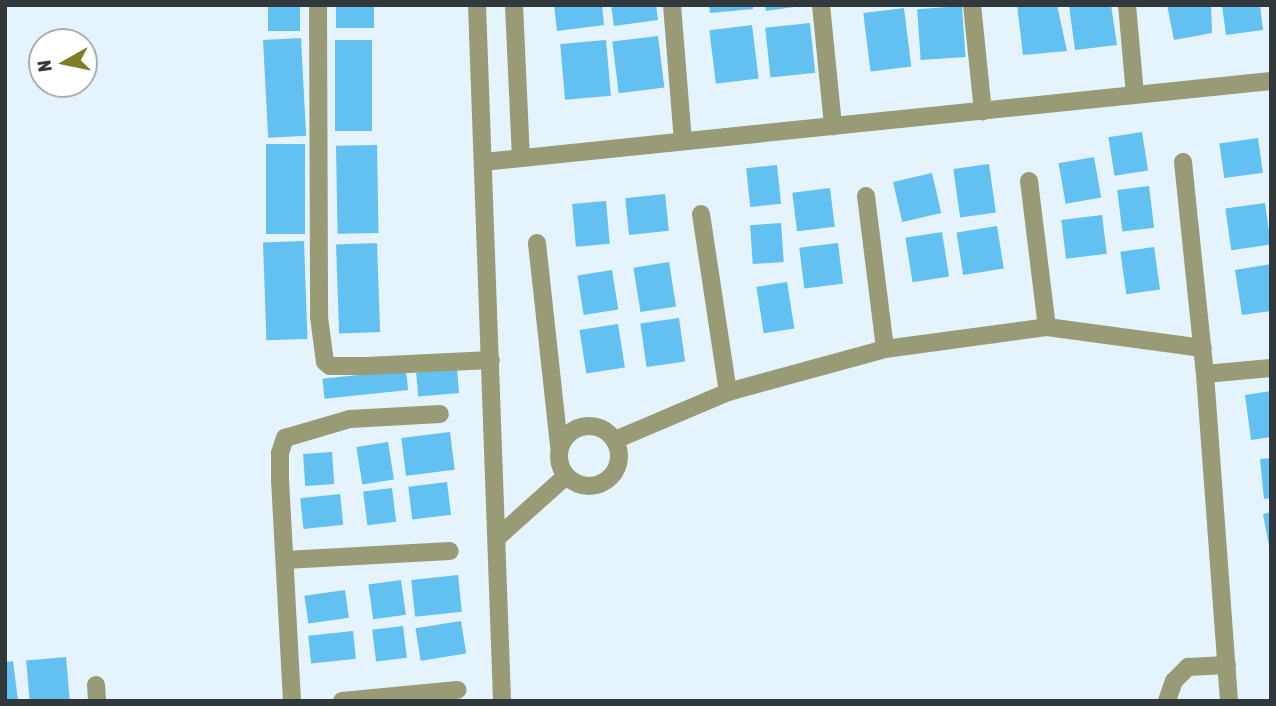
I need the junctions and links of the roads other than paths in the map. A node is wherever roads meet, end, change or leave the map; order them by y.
1 (318, 5) edge
2 (477, 5) edge
3 (514, 5) edge
4 (672, 5) edge
5 (821, 5) edge
6 (972, 5) edge
7 (1128, 5) edge
8 (1271, 81) edge
9 (1135, 95) junction
10 (983, 111) junction
11 (833, 126) junction
12 (683, 141) junction
13 (521, 158) junction
14 (483, 162) junction
15 (1183, 162) dead end
16 (1029, 181) dead end
17 (866, 196) dead end
18 (701, 214) dead end
19 (537, 243) dead end
20 (1047, 327) junction
21 (1203, 348) junction
22 (885, 349) junction
23 (491, 360) junction
24 (1271, 368) edge
25 (1206, 374) junction
26 (729, 392) junction
27 (440, 414) dead end
28 (615, 440) junction
29 (559, 447) junction
30 (566, 476) junction
31 (498, 537) junction
32 (450, 551) dead end
33 (285, 560) junction
34 (1227, 665) junction
35 (457, 690) dead end
36 (292, 701) edge
37 (342, 701) edge
38 (502, 701) edge
39 (1167, 701) edge
40 (1229, 701) edge

1 - 23 street
2 - 14 street
3 - 13 street
4 - 12 street
5 - 11 street
6 - 10 street
7 - 9 street
8 - 9 street
9 - 10 street
10 - 11 street
11 - 12 street
12 - 13 street
13 - 14 street
14 - 23 street
15 - 21 street
16 - 20 street
17 - 22 street
18 - 26 street
19 - 29 street
20 - 21 street
20 - 22 street
21 - 25 street
22 - 26 street
23 - 31 street
24 - 25 street
25 - 34 street
26 - 28 street
27 - 33 street
28 - 29 street
28 - 30 street
29 - 30 street
30 - 31 street
31 - 38 street
32 - 33 street
33 - 36 street
34 - 39 street
34 - 40 street
35 - 37 street

